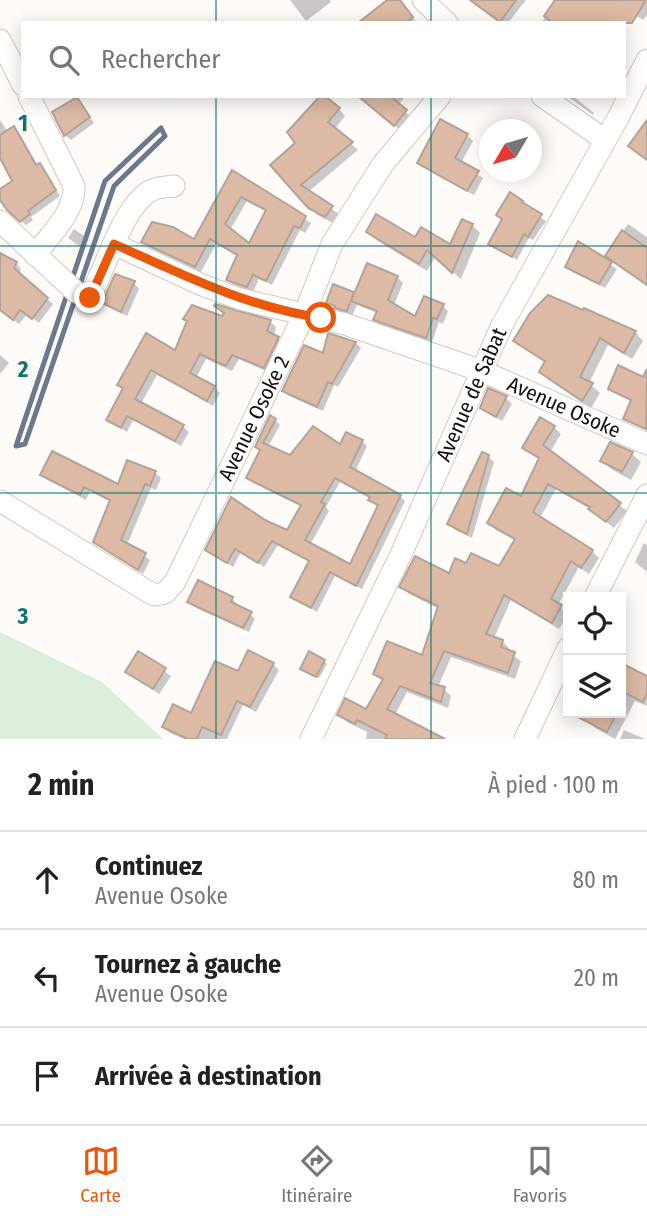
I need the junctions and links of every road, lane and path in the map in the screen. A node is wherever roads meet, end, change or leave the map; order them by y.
1 (423, 0) edge
2 (445, 21) edge
3 (0, 40) edge
4 (647, 60) edge
5 (21, 81) edge
6 (30, 98) edge
7 (438, 98) edge
8 (545, 98) edge
9 (605, 140) junction
10 (174, 186) dead end
11 (0, 221) edge
12 (114, 244) junction
13 (35, 255) junction
14 (304, 315) junction
15 (482, 371) junction
16 (647, 444) edge
17 (647, 495) edge
18 (6, 505) edge
19 (598, 592) edge
20 (565, 655) edge
21 (311, 739) edge
22 (525, 739) edge

1 - 2 street
3 - 5 street
4 - 9 street, Avenue de Sabat
6 - 13 street
7 - 14 street, Avenue Osoke 2
8 - 9 street
9 - 15 street, Avenue de Sabat
10 - 12 street
11 - 13 street
12 - 13 street
12 - 14 street, Avenue Osoke
14 - 15 street, Avenue Osoke
14 - 18 street, Avenue Osoke 2
15 - 16 street, Avenue Osoke
15 - 21 street, Avenue de Sabat
17 - 19 street
20 - 22 street

